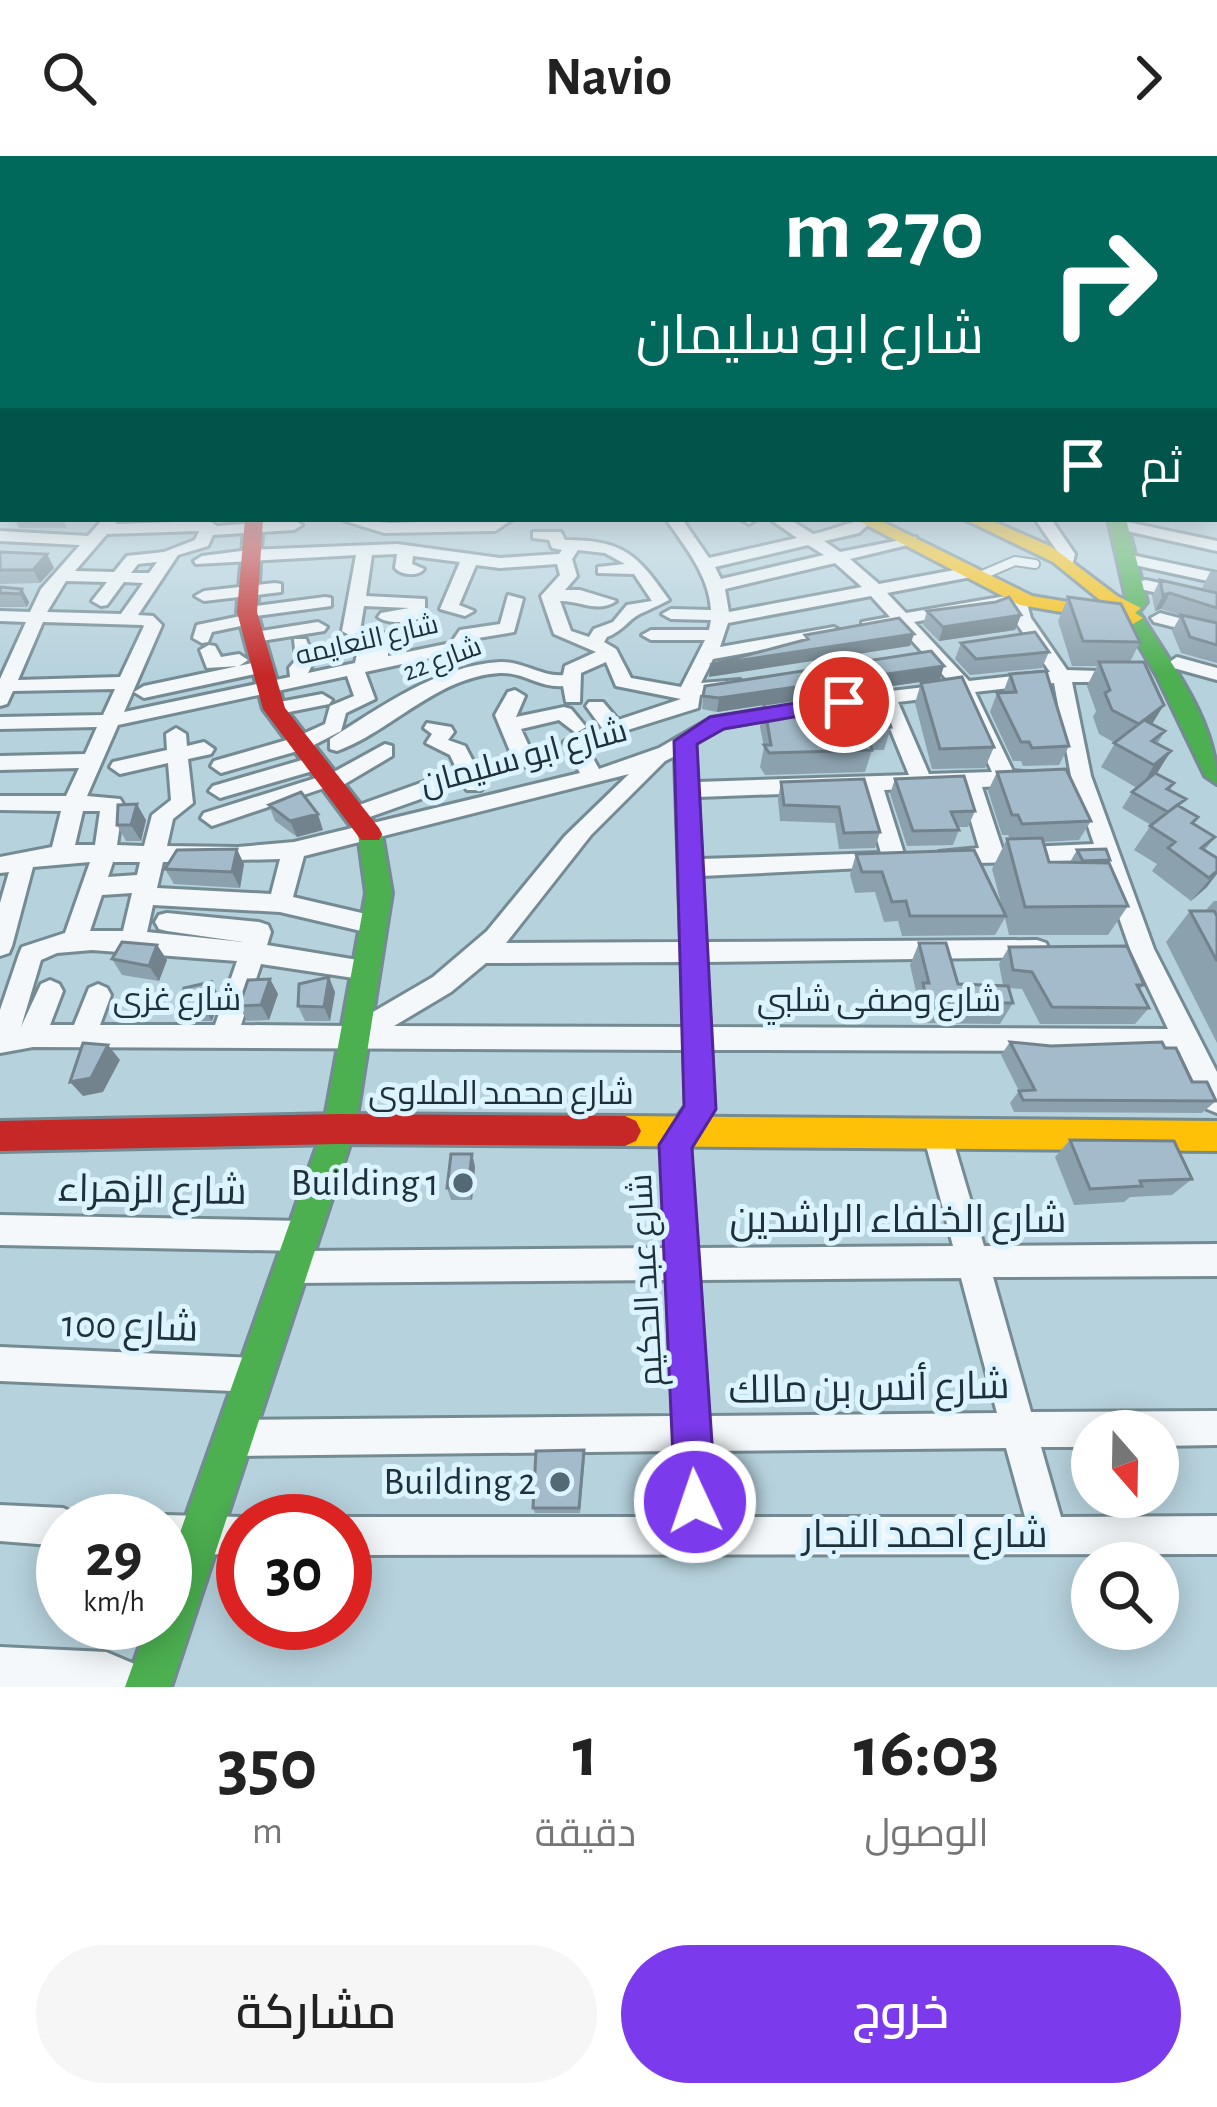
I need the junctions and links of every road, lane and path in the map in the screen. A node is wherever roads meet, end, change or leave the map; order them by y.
1 (204, 532) edge
2 (254, 532) edge
3 (377, 532) edge
4 (553, 532) edge
5 (688, 532) edge
6 (801, 532) edge
7 (840, 532) edge
8 (894, 532) edge
9 (998, 532) edge
10 (1052, 532) edge
11 (1120, 532) edge
12 (1161, 532) edge
13 (642, 535) dead end
14 (0, 536) edge
15 (758, 536) dead end
16 (96, 539) edge
17 (812, 539) junction
18 (910, 540) junction
19 (148, 544) dead end
20 (1217, 546) edge
21 (366, 547) junction
22 (406, 550) junction
23 (569, 552) junction
24 (627, 553) junction
25 (0, 555) edge
26 (168, 557) junction
27 (700, 557) junction
28 (839, 558) junction
29 (470, 559) junction
30 (1050, 560) junction
31 (1127, 560) junction
32 (516, 561) junction
33 (207, 567) dead end
34 (416, 569) dead end
35 (967, 569) junction
36 (604, 570) dead end
37 (668, 570) dead end
38 (910, 570) dead end
39 (112, 571) junction
40 (642, 571) junction
41 (806, 573) junction
42 (64, 576) junction
43 (154, 578) junction
44 (1217, 578) edge
45 (304, 590) dead end
46 (874, 590) junction
47 (828, 594) junction
48 (204, 596) dead end
49 (550, 596) junction
50 (1018, 597) junction
51 (355, 599) junction
52 (39, 601) junction
53 (101, 601) junction
54 (1217, 601) edge
55 (325, 602) dead end
56 (385, 603) dead end
57 (659, 603) junction
58 (1054, 607) junction
59 (1130, 607) junction
60 (720, 610) junction
61 (465, 611) dead end
62 (138, 613) junction
63 (257, 615) junction
64 (0, 616) edge
65 (903, 620) junction
66 (438, 626) dead end
67 (605, 626) junction
68 (318, 627) dead end
69 (351, 632) dead end
70 (475, 633) junction
71 (1217, 633) edge
72 (651, 634) dead end
73 (405, 636) dead end
74 (856, 637) junction
75 (1028, 638) junction
76 (0, 643) edge
77 (300, 643) dead end
78 (22, 644) junction
79 (630, 644) dead end
80 (954, 649) dead end
81 (923, 654) junction
82 (706, 655) junction
83 (359, 668) junction
84 (1172, 670) junction
85 (1217, 674) edge
86 (1062, 676) junction
87 (759, 680) edge
88 (301, 682) junction
89 (549, 682) junction
90 (963, 686) junction
91 (135, 687) junction
92 (889, 689) junction
93 (3, 691) edge
94 (690, 696) junction
95 (322, 700) dead end
96 (596, 706) dead end
97 (482, 713) dead end
98 (515, 713) junction
99 (109, 721) junction
100 (718, 722) junction
101 (0, 723) edge
102 (434, 728) dead end
103 (1217, 741) edge
104 (177, 744) junction
105 (676, 747) junction
106 (204, 748) dead end
107 (385, 751) dead end
108 (92, 760) junction
109 (323, 762) junction
110 (0, 763) edge
111 (221, 766) dead end
112 (119, 767) dead end
113 (468, 774) junction
114 (1217, 776) edge
115 (1062, 777) junction
116 (593, 778) junction
117 (1006, 779) junction
118 (969, 780) junction
119 (922, 782) junction
120 (871, 784) junction
121 (687, 790) junction
122 (220, 791) dead end
123 (74, 802) junction
124 (0, 803) edge
125 (482, 803) junction
126 (212, 818) dead end
127 (363, 824) junction
128 (294, 850) junction
129 (105, 851) junction
130 (156, 851) junction
131 (1107, 852) junction
132 (62, 853) junction
133 (993, 856) junction
134 (895, 860) junction
135 (12, 862) edge
136 (690, 868) junction
137 (93, 886) junction
138 (146, 890) junction
139 (280, 903) junction
140 (167, 922) dead end
141 (374, 925) junction
142 (133, 939) junction
143 (74, 943) junction
144 (0, 946) edge
145 (1071, 950) edge
146 (694, 952) junction
147 (482, 953) junction
148 (252, 955) junction
149 (367, 970) junction
150 (50, 991) dead end
151 (98, 995) dead end
152 (355, 1034) junction
153 (33, 1036) junction
154 (83, 1036) junction
155 (697, 1036) junction
156 (224, 1037) junction
157 (1187, 1040) junction
158 (2, 1042) edge
159 (1217, 1100) edge
160 (339, 1129) junction
161 (685, 1131) junction
162 (937, 1134) junction
163 (0, 1136) edge
164 (1217, 1136) edge
165 (0, 1230) edge
166 (297, 1252) junction
167 (1217, 1260) edge
168 (972, 1262) junction
169 (682, 1264) junction
170 (0, 1364) edge
171 (256, 1375) junction
172 (1217, 1428) edge
173 (1019, 1430) junction
174 (692, 1433) junction
175 (234, 1438) junction
176 (192, 1518) edge
177 (0, 1523) edge
178 (36, 1525) edge
179 (697, 1535) junction
180 (1048, 1535) junction
181 (1217, 1535) edge
182 (372, 1536) edge
183 (154, 1650) edge
184 (0, 1667) edge
185 (145, 1687) edge

1 - 26 street
2 - 63 street
3 - 21 street
4 - 23 street
5 - 27 street
6 - 17 street
7 - 17 street
8 - 18 street
9 - 30 street
10 - 30 street
11 - 31 street
12 - 20 street
13 - 24 street
14 - 16 street
15 - 27 street
16 - 19 street
16 - 25 street
16 - 42 street
17 - 27 street
17 - 28 street
18 - 28 street
18 - 35 street
21 - 22 street
21 - 51 street
21 - 63 street
22 - 29 street
22 - 34 street
23 - 24 street
23 - 32 street
23 - 49 street
24 - 40 street
26 - 39 street
26 - 43 street
27 - 60 street
28 - 41 street
28 - 46 street
29 - 32 street
29 - 61 street
30 - 35 lane
30 - 50 street
30 - 59 street
31 - 44 street
31 - 59 street
32 - 70 street, شارع النعايمه
33 - 63 street
35 - 38 street
35 - 46 street
35 - 50 street
36 - 40 street
37 - 40 street
39 - 42 street
39 - 43 street
39 - 53 street
40 - 57 street
41 - 47 street
41 - 60 street
42 - 52 street
43 - 62 street
45 - 51 street
46 - 47 street
46 - 65 street
47 - 60 street
47 - 74 street
48 - 63 street
49 - 67 street
49 - 67 street
50 - 58 street
50 - 65 street
50 - 75 street
51 - 56 street
51 - 69 street
52 - 53 street
52 - 62 street
52 - 64 street
52 - 78 street
53 - 62 street
54 - 59 street
55 - 63 street
57 - 60 street
57 - 67 street
57 - 67 street
58 - 59 street
58 - 75 street
59 - 71 street
59 - 84 street
60 - 72 street
60 - 82 street
62 - 91 street
63 - 63 street
63 - 68 street
63 - 88 street, شارع النعايمه
63 - 91 street
63 - 95 street
63 - 99 street
63 - 109 street
65 - 74 street
65 - 81 street
66 - 70 street
67 - 79 street
67 - 89 street, شارع 22
67 - 94 street
70 - 83 street, شارع النعايمه
73 - 83 street
74 - 82 street
75 - 86 street
76 - 78 street
77 - 88 street
78 - 93 street
80 - 81 street
81 - 90 street
82 - 94 street
83 - 88 street, شارع النعايمه
83 - 109 street
84 - 85 street, شارع ابو سليمان
84 - 86 street, شارع ابو سليمان
84 - 103 street
84 - 114 street
86 - 90 street, شارع ابو سليمان
86 - 115 street
87 - 94 street
89 - 98 street
89 - 109 street, شارع 22
90 - 92 street, شارع ابو سليمان
90 - 117 street
91 - 93 street
91 - 99 street
92 - 100 street, شارع ابو سليمان
92 - 119 street
94 - 96 street
94 - 100 street
97 - 98 street
98 - 113 street
98 - 116 street
99 - 101 street
99 - 108 street
100 - 105 street, شارع ابو سليمان
102 - 113 street
104 - 106 street
104 - 112 street
104 - 130 street
105 - 116 street, شارع ابو سليمان
105 - 121 street, شارع عبد الحكيم
105 - 147 street
107 - 109 street
108 - 110 street
108 - 123 street
109 - 111 street
109 - 122 street
109 - 126 street
109 - 127 street
113 - 125 street
113 - 127 street
115 - 117 street
115 - 131 street
116 - 125 street, شارع ابو سليمان
117 - 118 street
118 - 119 street
118 - 133 street
119 - 120 street
120 - 121 street
120 - 134 street
121 - 136 street, شارع عبد الحكيم
123 - 124 street
123 - 129 street
123 - 132 street
125 - 127 street, شارع ابو سليمان
127 - 128 street, شارع ابو سليمان
127 - 141 street
128 - 130 street, شارع ابو سليمان
128 - 139 street
129 - 130 street, شارع ابو سليمان
129 - 132 street, شارع ابو سليمان
129 - 137 street
130 - 138 street
131 - 133 street
131 - 157 street
132 - 135 street, شارع ابو سليمان
133 - 134 street
134 - 136 street
135 - 144 street
136 - 146 street, شارع عبد الحكيم
137 - 138 street
137 - 143 street
138 - 139 street
138 - 142 street
139 - 141 street
140 - 148 street
141 - 149 street
142 - 143 street
142 - 148 street
143 - 158 street
145 - 146 street
146 - 147 street
146 - 155 street, شارع عبد الحكيم
147 - 152 street
148 - 149 street
148 - 156 street
149 - 152 street
150 - 153 street
151 - 154 street
152 - 155 street, شارع وصفى شلبي
152 - 156 street, شارع غزى
152 - 160 street
153 - 154 street, شارع غزى
153 - 158 street, شارع غزى
154 - 156 street, شارع غزى
155 - 157 street, شارع وصفى شلبي
155 - 161 street, شارع عبد الحكيم
157 - 159 street
160 - 161 street, شارع محمد الملاوى
160 - 163 street, شارع محمد الملاوى
160 - 166 street
161 - 162 street, شارع محمد الملاوى
161 - 169 street, شارع عبد الحكيم
162 - 164 street, شارع محمد الملاوى
162 - 168 street
165 - 166 street, شارع الزهراء
166 - 169 street, شارع الخلفاء الراشدين
166 - 171 street
167 - 168 street, شارع الخلفاء الراشدين
168 - 169 street, شارع الخلفاء الراشدين
168 - 173 street
169 - 174 street, شارع عبد الحكيم
170 - 171 street, شارع 100
171 - 175 street
172 - 173 street, شارع أنس بن مالك
173 - 174 street, شارع أنس بن مالك
173 - 180 street
174 - 175 street, شارع أنس بن مالك
174 - 179 street, شارع عبد الحكيم
175 - 176 street
177 - 178 street
179 - 180 street, شارع احمد النجار
179 - 182 street, شارع احمد النجار
180 - 181 street, شارع احمد النجار
183 - 185 street
184 - 185 street

